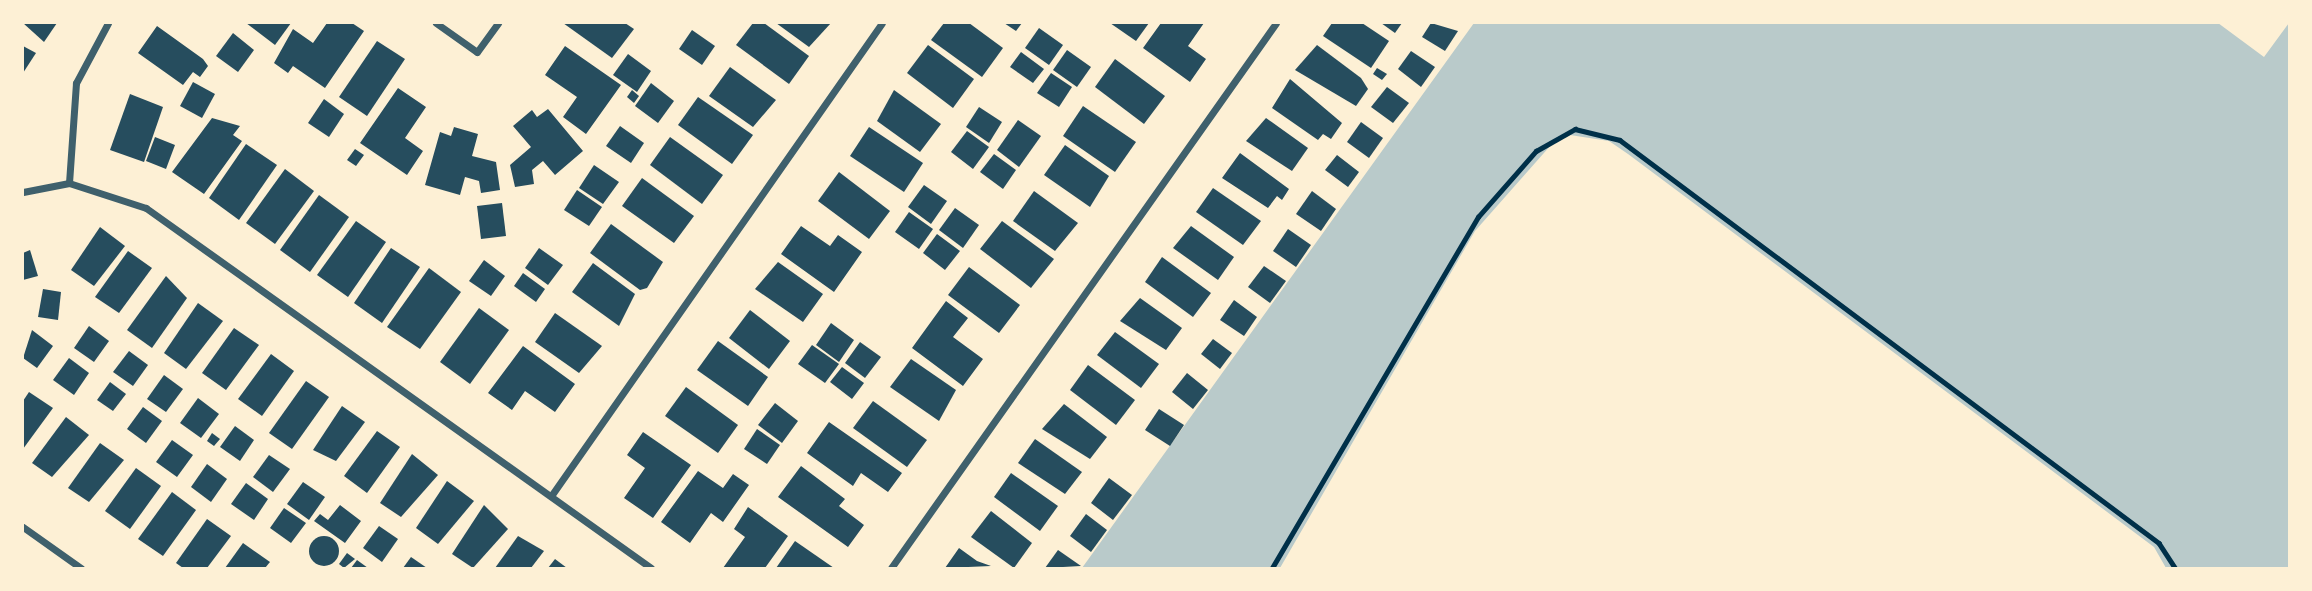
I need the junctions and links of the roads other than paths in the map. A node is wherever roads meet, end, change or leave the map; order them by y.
1 (108, 23) edge
2 (436, 23) edge
3 (498, 23) edge
4 (882, 23) edge
5 (1276, 23) edge
6 (69, 183) junction
7 (23, 192) edge
8 (551, 496) junction
9 (23, 527) edge
10 (81, 568) edge
11 (651, 568) edge
12 (891, 568) edge

1 - 6 street
2 - 3 street
4 - 8 street
5 - 12 street
6 - 7 street
6 - 8 street
8 - 11 street
9 - 10 street

